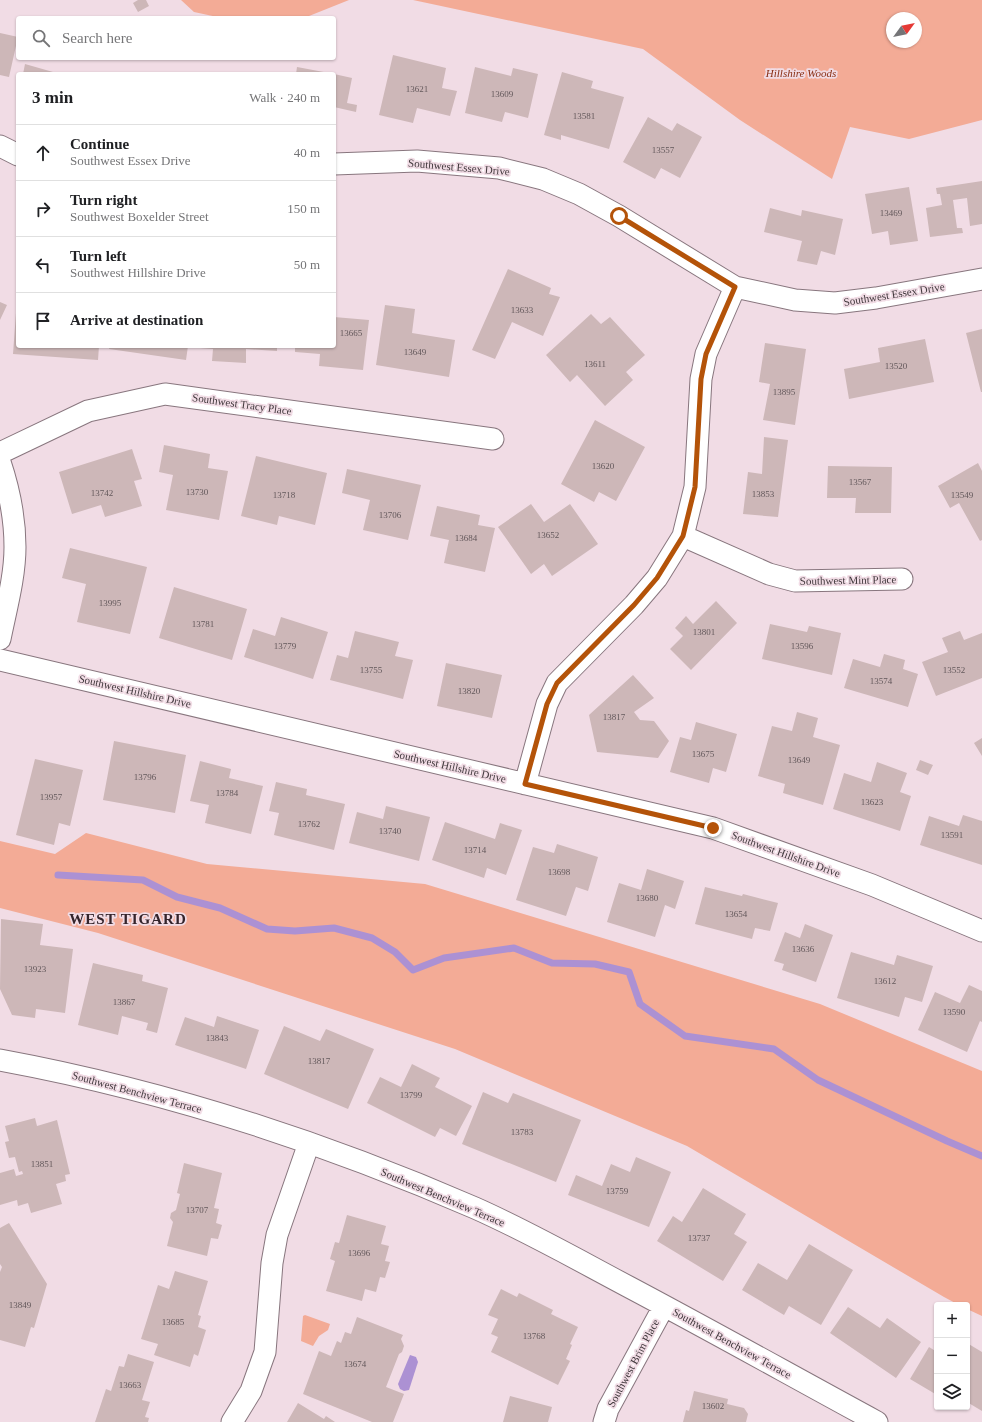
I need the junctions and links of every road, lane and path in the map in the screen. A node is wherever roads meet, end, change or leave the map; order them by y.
1 (0, 146) edge
2 (16, 154) edge
3 (336, 164) edge
4 (982, 279) edge
5 (735, 287) junction
6 (493, 439) dead end
7 (0, 453) edge
8 (0, 462) edge
9 (683, 536) junction
10 (902, 579) dead end
11 (0, 638) edge
12 (0, 660) edge
13 (525, 784) junction
14 (982, 931) edge
15 (0, 1060) edge
16 (309, 1143) junction
17 (664, 1306) junction
18 (232, 1422) edge
19 (604, 1422) edge
20 (877, 1422) edge

1 - 2 street
3 - 5 street, Southwest Essex Drive
4 - 5 street, Southwest Essex Drive
5 - 9 street
6 - 7 street, Southwest Tracy Place
8 - 11 street
9 - 10 street, Southwest Mint Place
9 - 13 street
12 - 13 street, Southwest Hillshire Drive
13 - 14 street, Southwest Hillshire Drive
15 - 16 street, Southwest Benchview Terrace
16 - 17 street, Southwest Benchview Terrace
16 - 18 street
17 - 19 street, Southwest Brim Place
17 - 20 street, Southwest Benchview Terrace

